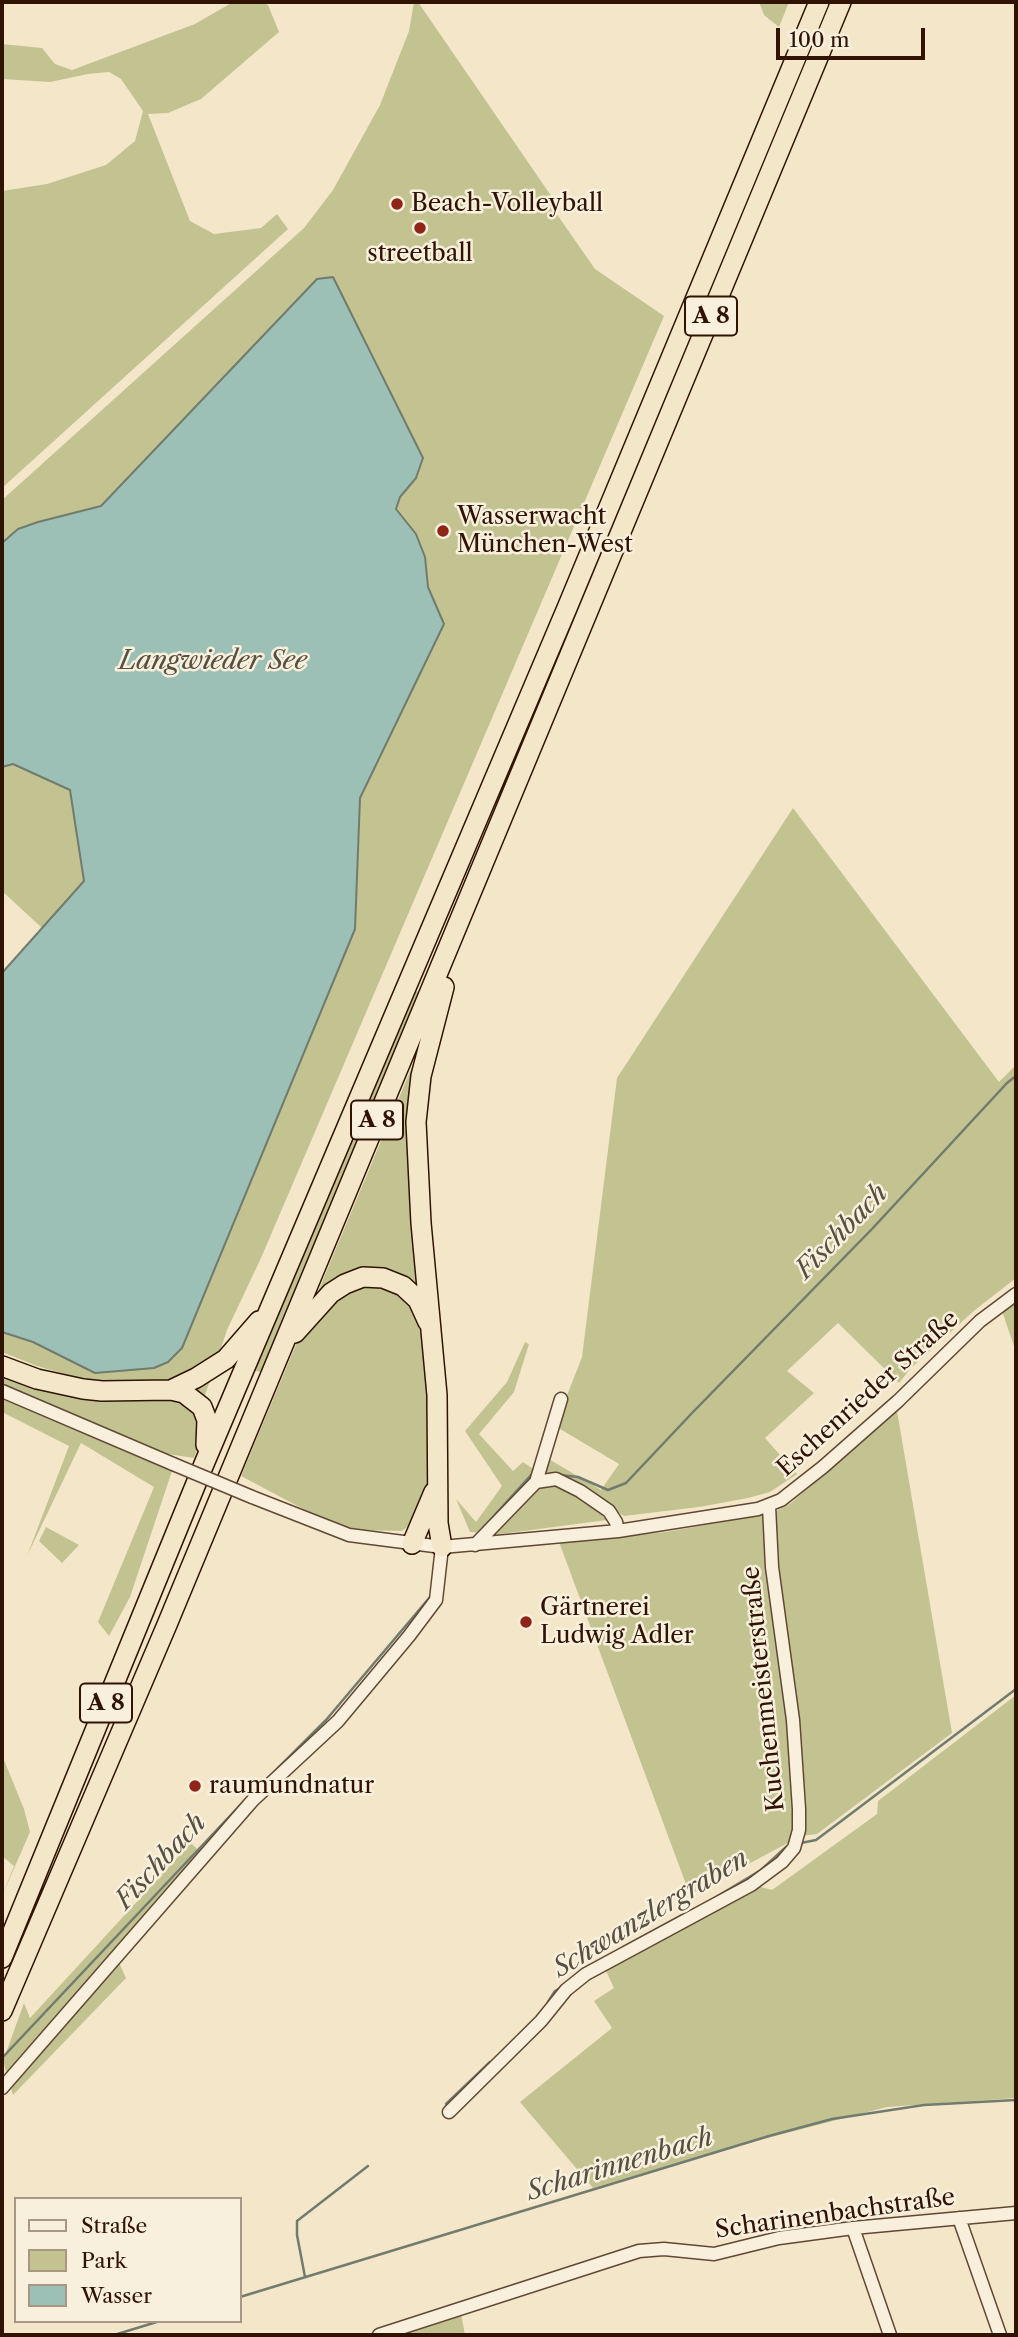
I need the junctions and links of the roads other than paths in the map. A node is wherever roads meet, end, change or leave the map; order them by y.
1 (820, 2) edge
2 (841, 2) edge
3 (472, 893) junction
4 (1016, 1294) edge
5 (271, 1307) junction
6 (431, 1329) junction
7 (283, 1348) junction
8 (2, 1366) edge
9 (171, 1390) junction
10 (2, 1391) edge
11 (561, 1399) dead end
12 (204, 1464) junction
13 (536, 1482) junction
14 (438, 1485) junction
15 (769, 1506) junction
16 (618, 1531) junction
17 (412, 1544) junction
18 (475, 1545) junction
19 (442, 1547) junction
20 (2, 1958) edge
21 (2, 2011) edge
22 (2, 2088) edge
23 (449, 2112) dead end
24 (1016, 2213) edge
25 (959, 2218) junction
26 (853, 2228) junction
27 (379, 2335) edge
28 (890, 2335) edge
29 (1000, 2335) edge

1 - 5 highway, A 8
2 - 3 highway, A 8
3 - 6 highway
3 - 7 highway, A 8
4 - 15 street, Eschenrieder Straße
5 - 9 highway
5 - 12 highway, A 8
6 - 7 highway
6 - 14 highway
7 - 21 highway, A 8
8 - 9 highway
9 - 12 highway
10 - 17 street, Eschenrieder Straße, bridge
11 - 13 street
12 - 20 highway, A 8
13 - 16 street
13 - 18 street
14 - 17 highway
14 - 19 highway
15 - 16 street, Eschenrieder Straße
15 - 23 street, Kuchenmeisterstraße
16 - 18 street, Eschenrieder Straße
17 - 19 street, Eschenrieder Straße
18 - 19 street, Eschenrieder Straße
19 - 22 street
24 - 25 street, Scharinenbachstraße
25 - 26 street, Scharinenbachstraße
25 - 29 street
26 - 27 street, Scharinenbachstraße
26 - 28 street

